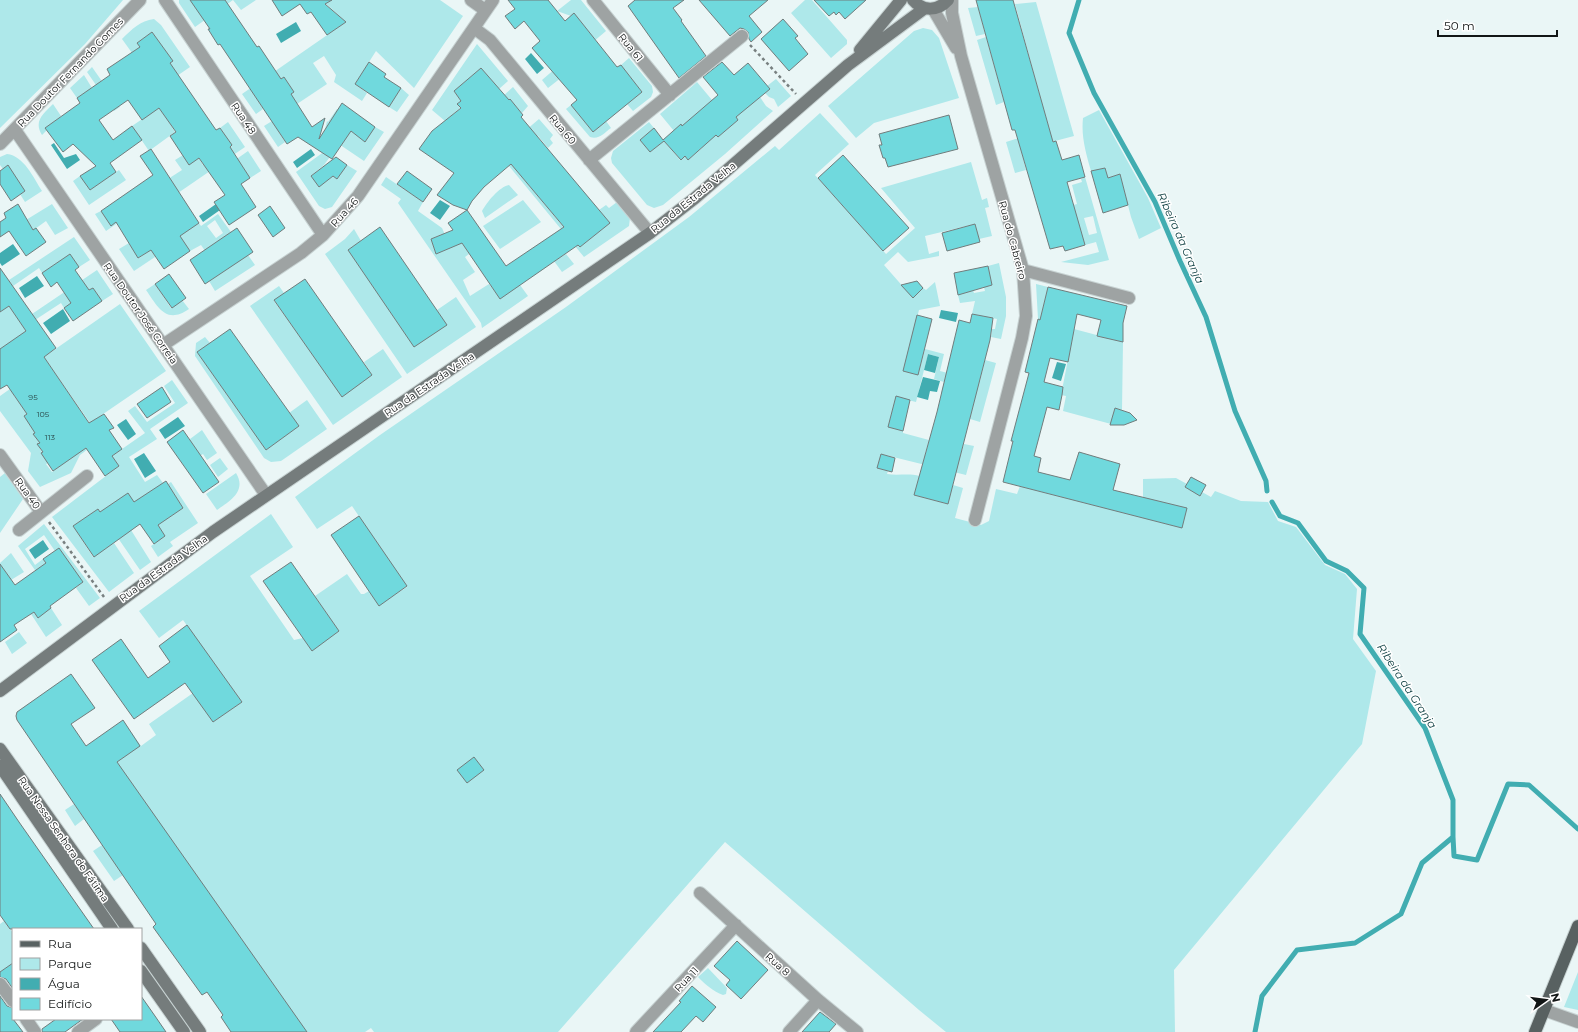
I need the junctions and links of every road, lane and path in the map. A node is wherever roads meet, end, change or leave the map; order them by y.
1 (140, 0) edge
2 (165, 0) edge
3 (471, 0) edge
4 (493, 0) edge
5 (593, 0) edge
6 (901, 0) edge
7 (913, 0) edge
8 (948, 0) edge
9 (952, 0) edge
10 (929, 9) junction
11 (485, 10) junction
12 (474, 28) junction
13 (742, 36) joint
14 (960, 56) junction
15 (848, 64) junction
16 (670, 95) junction
17 (804, 103) junction
18 (15, 130) junction
19 (0, 144) edge
20 (589, 160) junction
21 (650, 233) junction
22 (323, 235) junction
23 (1023, 270) junction
24 (1129, 298) dead end
25 (163, 345) junction
26 (0, 455) edge
27 (87, 476) dead end
28 (266, 495) junction
29 (41, 512) junction
30 (976, 520) dead end
31 (19, 530) dead end
32 (111, 607) junction
33 (0, 691) edge
34 (0, 749) edge
35 (0, 766) edge
36 (700, 893) dead end
37 (736, 926) junction
38 (1578, 926) edge
39 (111, 928) edge
40 (127, 928) edge
41 (142, 949) edge
42 (158, 973) junction
43 (143, 979) edge
44 (0, 984) edge
45 (12, 1000) edge
46 (818, 1000) junction
47 (1544, 1010) junction
48 (27, 1020) edge
49 (95, 1020) edge
50 (1578, 1022) edge
51 (35, 1032) edge
52 (78, 1032) edge
53 (184, 1032) edge
54 (200, 1032) edge
55 (636, 1032) edge
56 (789, 1032) edge
57 (858, 1032) edge
58 (1535, 1032) edge

1 - 18 street, Rua Doutor Fernando Gomes
2 - 22 street, Rua 48
3 - 11 street
4 - 11 street
5 - 16 street, Rua 61
6 - 15 street, Rua da Estrada Velha
7 - 10 street
8 - 10 street, Rua da Estrada Velha
9 - 14 street
10 - 14 street
10 - 15 street, Rua da Estrada Velha
11 - 12 street
12 - 20 street, Rua 60
12 - 22 street, Rua 46
13 - 16 street
13 - 17 path
14 - 23 street, Rua do Cabreiro
15 - 17 street, Rua da Estrada Velha
16 - 20 street
17 - 21 street, Rua da Estrada Velha
18 - 19 street, Rua Doutor Fernando Gomes
18 - 25 street, Rua Doutor José Correia
20 - 21 street, Rua 60
21 - 28 street, Rua da Estrada Velha
22 - 25 street, Rua 46
23 - 24 street
23 - 30 street, Rua do Cabreiro
25 - 28 street, Rua Doutor José Correia
26 - 29 street, Rua 40
27 - 29 street
28 - 32 street, Rua da Estrada Velha
29 - 31 street
29 - 32 path
32 - 33 street, Rua da Estrada Velha
34 - 40 street, Rua Nossa Senhora de Fátima
35 - 39 street, Rua Nossa Senhora de Fátima
36 - 37 street, Rua 8
37 - 46 street, Rua 8
37 - 55 street, Rua 11
38 - 47 main road
41 - 42 street
42 - 43 street
42 - 54 street
43 - 53 street
44 - 45 street
46 - 56 street
46 - 57 street, Rua 8
47 - 50 street
47 - 58 main road
48 - 51 street
49 - 52 street

